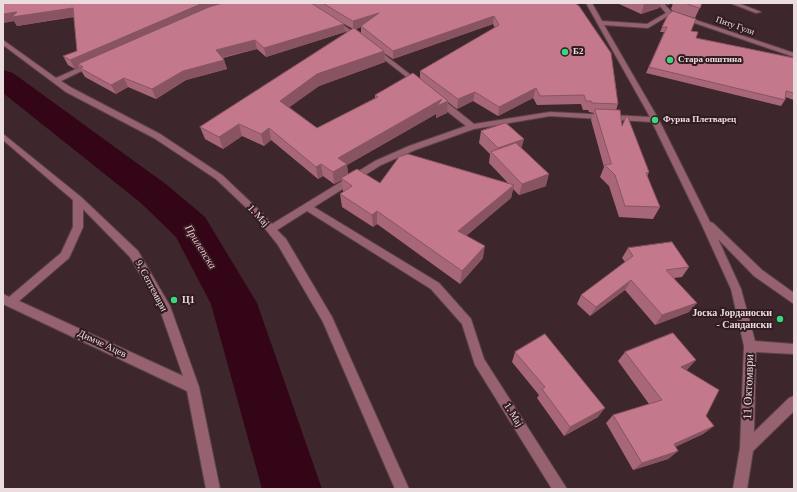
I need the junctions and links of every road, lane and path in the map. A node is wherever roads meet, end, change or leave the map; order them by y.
1 (581, 3) edge
2 (589, 3) edge
3 (663, 3) edge
4 (733, 3) edge
5 (758, 12) dead end
6 (670, 13) junction
7 (329, 19) edge
8 (600, 23) junction
9 (3, 42) edge
10 (794, 55) edge
11 (103, 59) edge
12 (57, 80) junction
13 (424, 88) edge
14 (430, 93) edge
15 (655, 120) junction
16 (472, 127) junction
17 (3, 136) edge
18 (78, 200) junction
19 (307, 207) junction
20 (705, 221) junction
21 (271, 229) junction
22 (794, 299) edge
23 (7, 301) edge
24 (750, 346) junction
25 (794, 349) edge
26 (192, 387) junction
27 (794, 402) edge
28 (747, 448) junction
29 (213, 489) edge
30 (402, 489) edge
31 (560, 489) edge
32 (740, 489) edge

1 - 8 street
2 - 8 street
3 - 6 street
4 - 5 street
6 - 8 street
6 - 10 street, Питу Гули
7 - 13 street
8 - 15 street
9 - 12 street, 1. Мај
11 - 12 street
12 - 21 street, 1. Мај
14 - 16 street
15 - 16 street
15 - 20 street
16 - 19 street
17 - 18 street, 9. Септември
18 - 23 street, Димче Ацев
18 - 26 street, 9. Септември
19 - 21 street
19 - 31 street, 1. Мај
20 - 22 street
20 - 24 street
21 - 30 street, 1. Мај
23 - 26 street, Димче Ацев
24 - 25 street, 11 Октомври
24 - 28 street, 11 Октомври
26 - 29 street, 9. Септември
27 - 28 street, 11 Октомври
28 - 32 street, 11 Октомври

